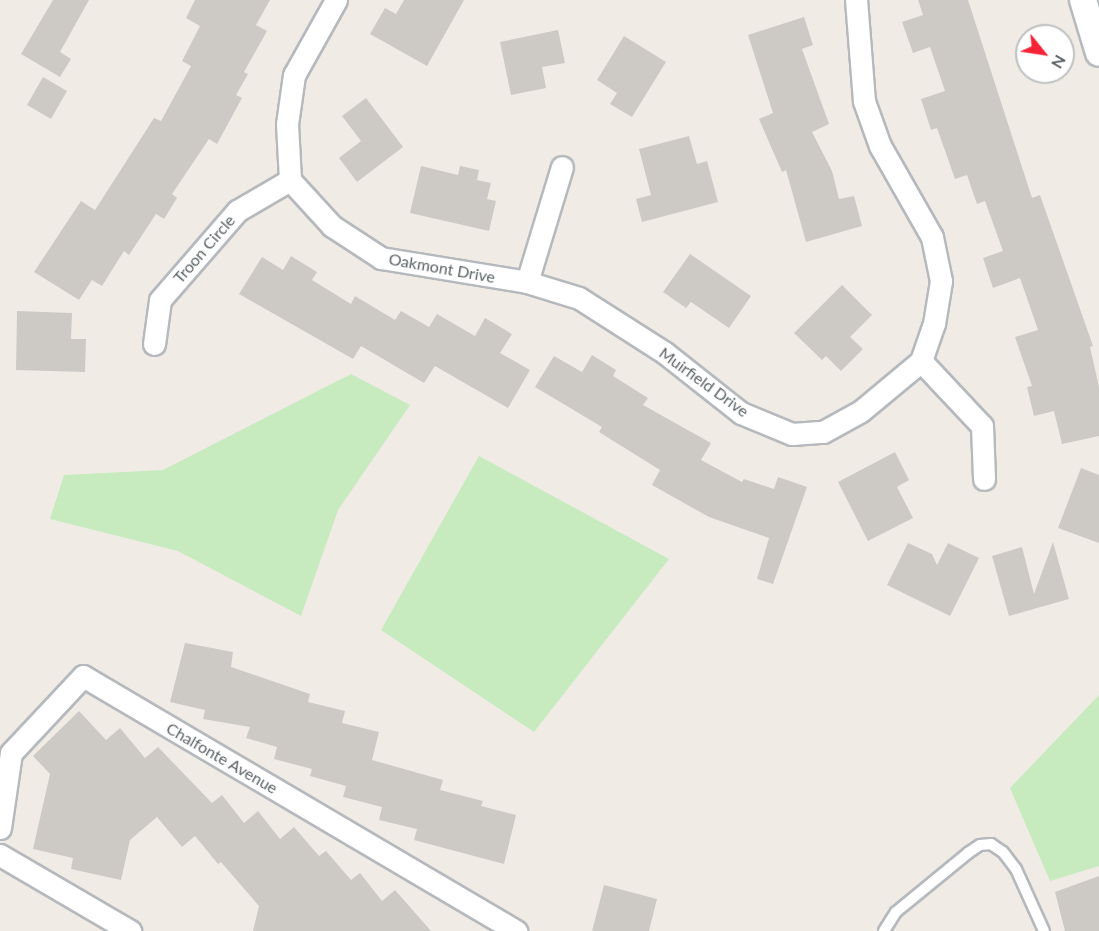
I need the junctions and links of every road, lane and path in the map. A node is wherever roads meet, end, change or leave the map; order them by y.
1 (336, 0) edge
2 (856, 0) edge
3 (1083, 0) edge
4 (1099, 53) edge
5 (562, 167) dead end
6 (290, 180) junction
7 (527, 282) junction
8 (154, 344) dead end
9 (921, 361) junction
10 (984, 479) dead end
11 (0, 828) edge
12 (0, 855) edge
13 (130, 931) edge
14 (516, 931) edge
15 (884, 931) edge
16 (1044, 931) edge

1 - 6 street
2 - 9 street
3 - 4 street
5 - 7 street
6 - 7 street, Oakmont Drive
6 - 8 street, Troon Circle
7 - 9 street, Muirfield Drive
9 - 10 street
11 - 14 street, Chalfonte Avenue
12 - 13 street
15 - 16 lane

